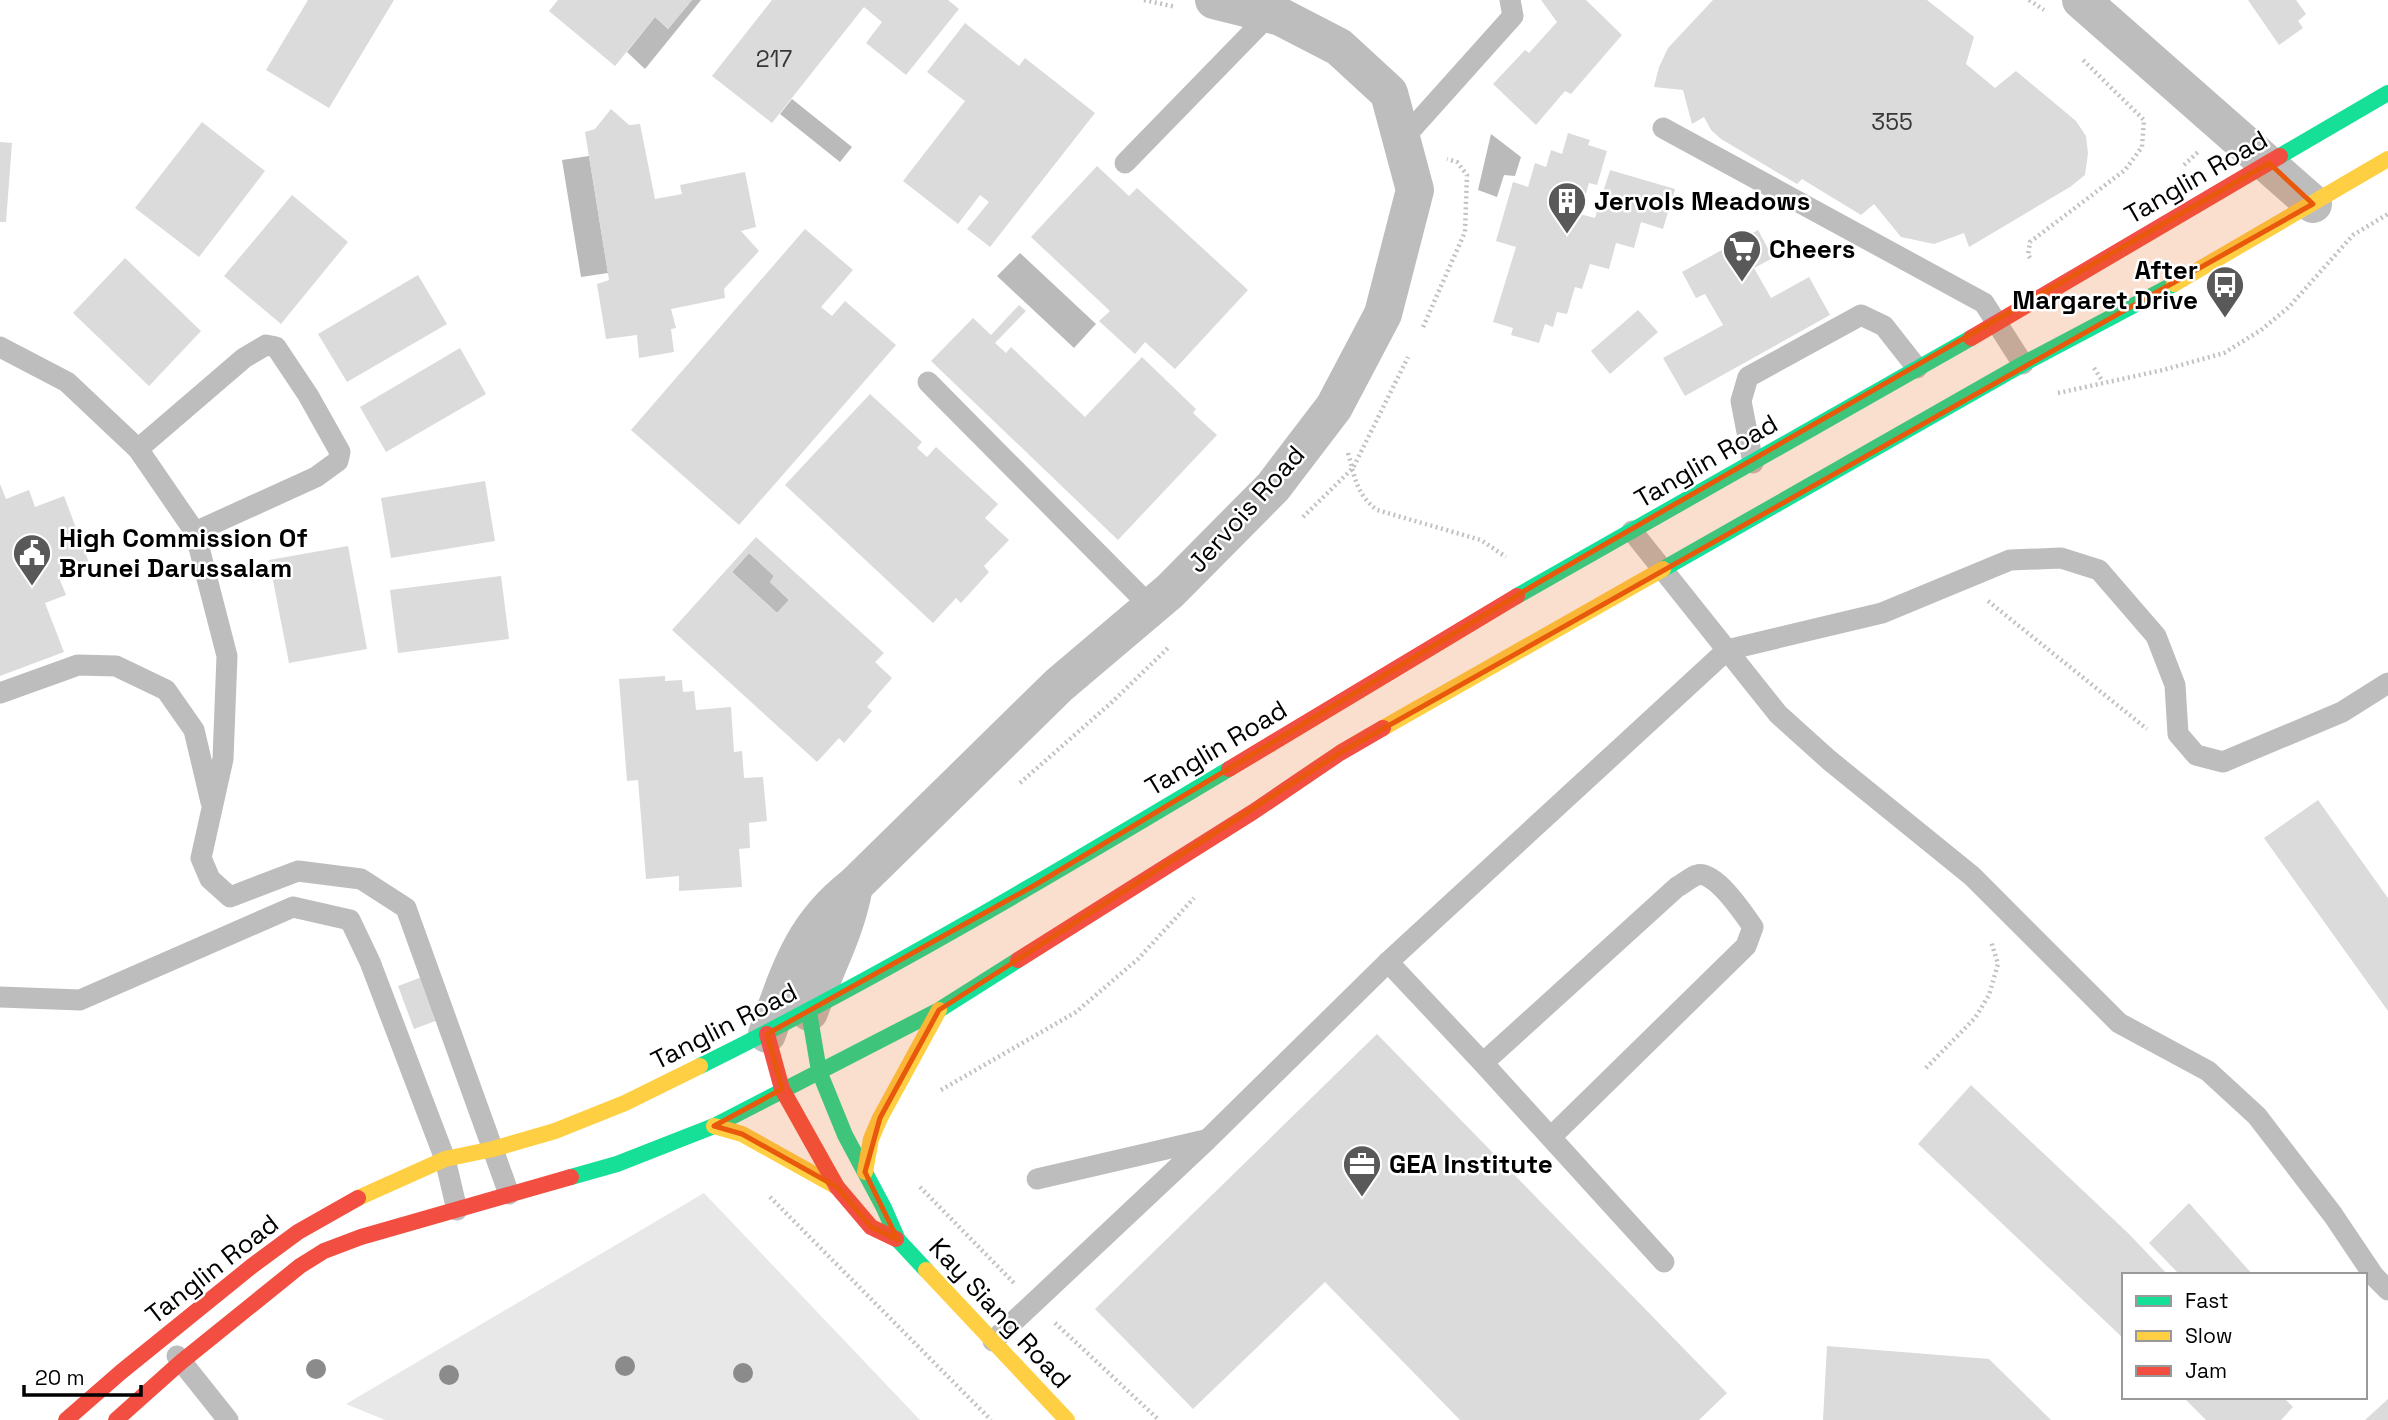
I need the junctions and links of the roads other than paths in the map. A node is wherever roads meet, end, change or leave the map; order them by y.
1 (1510, 0) edge
2 (2081, 0) edge
3 (1232, 6) edge
4 (2388, 93) edge
5 (1663, 128) dead end
6 (1401, 141) junction
7 (2388, 159) edge
8 (1125, 163) dead end
9 (2269, 163) junction
10 (2313, 204) junction
11 (1997, 323) junction
12 (0, 347) edge
13 (2023, 364) junction
14 (1917, 368) junction
15 (928, 382) dead end
16 (138, 449) junction
17 (1753, 463) junction
18 (1632, 531) junction
19 (195, 532) junction
20 (1662, 569) junction
21 (1151, 607) junction
22 (1727, 650) junction
23 (2388, 683) edge
24 (0, 693) edge
25 (212, 809) junction
26 (854, 886) junction
27 (1388, 962) junction
28 (0, 997) edge
29 (939, 1010) junction
30 (810, 1012) junction
31 (767, 1034) junction
32 (1483, 1063) junction
33 (819, 1071) junction
34 (782, 1089) junction
35 (714, 1126) junction
36 (1550, 1137) junction
37 (1207, 1140) junction
38 (493, 1149) junction
39 (445, 1159) junction
40 (865, 1172) junction
41 (1037, 1179) dead end
42 (837, 1187) junction
43 (509, 1194) junction
44 (457, 1210) junction
45 (898, 1240) junction
46 (1664, 1262) dead end
47 (2388, 1290) edge
48 (163, 1339) junction
49 (993, 1341) junction
50 (181, 1362) junction
51 (66, 1420) edge
52 (116, 1420) edge
53 (228, 1420) edge
54 (1067, 1420) edge

1 - 6 lane
2 - 9 street
3 - 6 street, Jervois Road
3 - 8 lane
4 - 9 main road, Tanglin Road
5 - 11 lane
6 - 21 street, Jervois Road
7 - 10 main road, Tanglin Road
9 - 10 street
9 - 11 main road, Tanglin Road
10 - 13 main road, Tanglin Road
11 - 13 lane
11 - 14 main road, Tanglin Road
12 - 16 lane
13 - 20 main road, Tanglin Road
14 - 17 main road, Tanglin Road
14 - 17 lane
15 - 21 lane
16 - 19 lane
16 - 19 lane
17 - 18 main road, Tanglin Road
18 - 20 lane
18 - 30 main road, Tanglin Road
19 - 25 lane
20 - 22 lane
20 - 29 main road, Tanglin Road
21 - 26 street, Jervois Road
22 - 23 lane
22 - 27 lane
22 - 47 lane
24 - 25 lane
25 - 38 lane
26 - 30 street
26 - 31 street, Jervois Road
27 - 32 lane
27 - 37 lane
28 - 39 lane
29 - 33 main road, Tanglin Road
29 - 40 main road
30 - 31 main road, Tanglin Road
30 - 33 main road
31 - 34 main road
31 - 38 main road, Tanglin Road
32 - 36 lane
32 - 36 lane
33 - 34 main road, Tanglin Road
33 - 40 main road, Kay Siang Road
34 - 35 main road, Tanglin Road
34 - 42 main road, Kay Siang Road
35 - 42 main road
35 - 43 main road, Tanglin Road
36 - 46 lane
37 - 41 lane
37 - 49 lane
38 - 39 main road, Tanglin Road
38 - 43 lane
39 - 44 lane
39 - 48 main road, Tanglin Road
40 - 45 main road, Kay Siang Road
42 - 45 main road, Kay Siang Road
43 - 44 main road, Tanglin Road
44 - 50 main road, Tanglin Road
45 - 49 main road, Kay Siang Road
48 - 50 lane
48 - 51 main road, Tanglin Road
49 - 54 main road, Kay Siang Road
50 - 52 main road, Tanglin Road
50 - 53 lane

